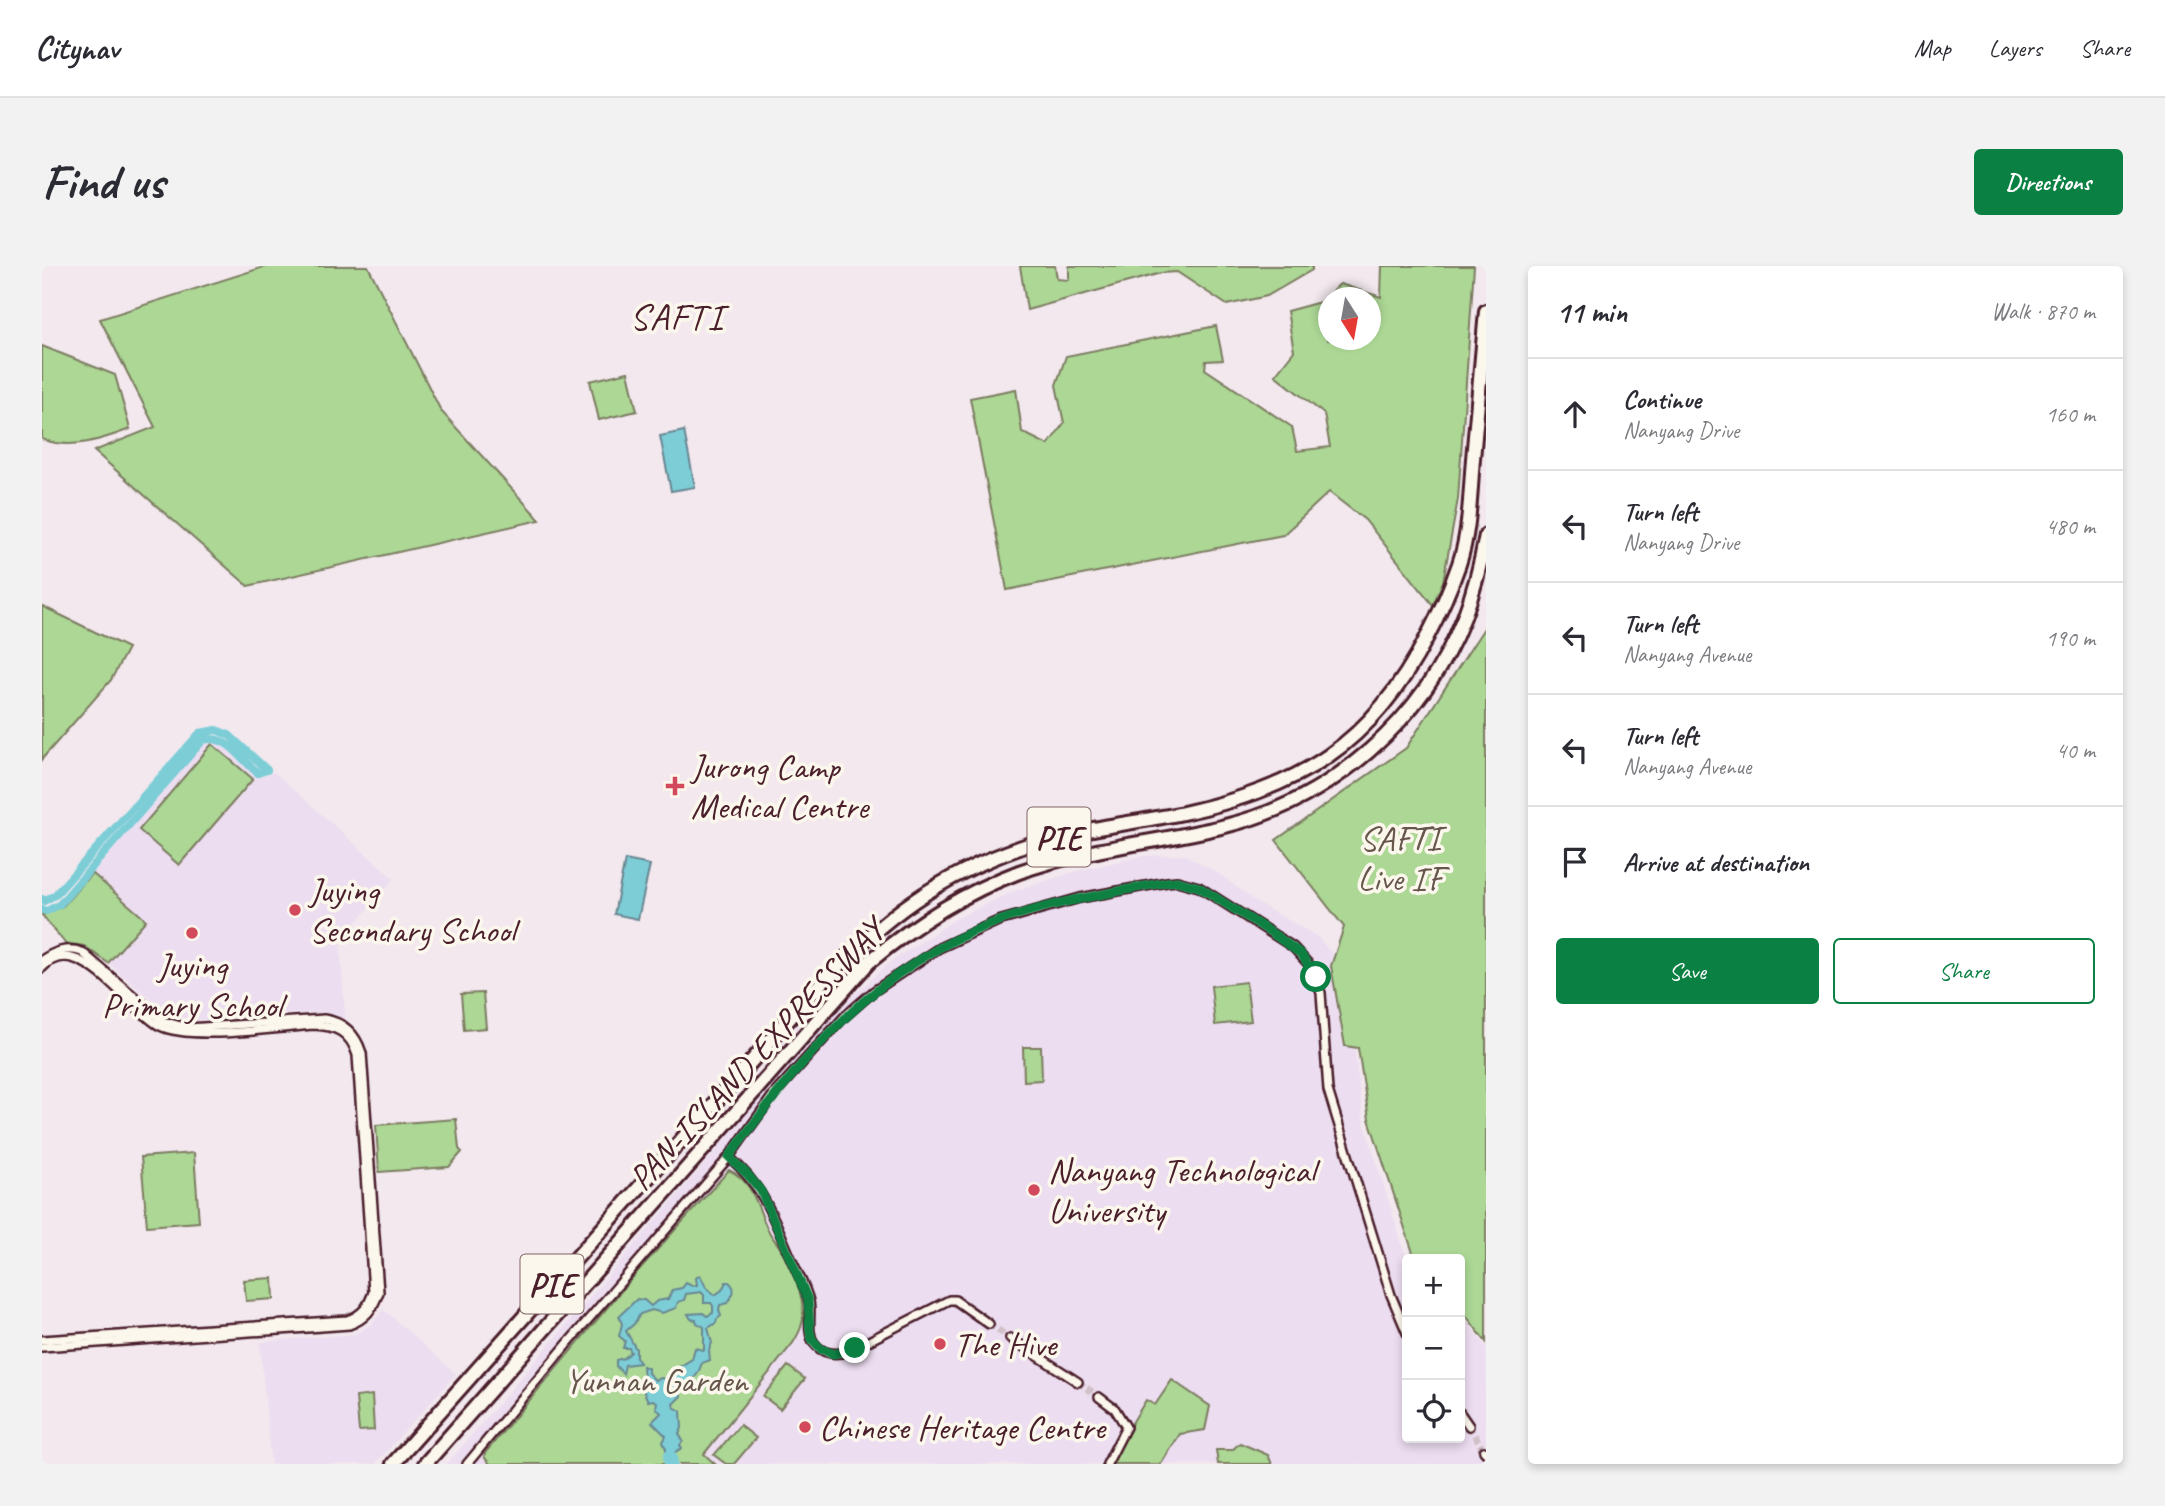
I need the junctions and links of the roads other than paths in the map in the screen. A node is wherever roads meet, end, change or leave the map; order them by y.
1 (1486, 311) edge
2 (1486, 535) edge
3 (42, 960) edge
4 (42, 968) edge
5 (729, 1157) junction
6 (1402, 1321) edge
7 (989, 1324) tunnel mouth
8 (1010, 1338) tunnel mouth
9 (42, 1340) edge
10 (42, 1347) edge
11 (1078, 1382) tunnel mouth
12 (1099, 1397) tunnel mouth
13 (1465, 1420) edge
14 (1469, 1426) tunnel mouth
15 (470, 1461) edge
16 (394, 1464) edge
17 (425, 1464) edge
18 (480, 1464) edge
19 (1107, 1464) edge

1 - 16 highway, PAN-ISLAND EXPRESSWAY / PIE
2 - 17 highway, PAN-ISLAND EXPRESSWAY / PIE
3 - 10 street
4 - 9 street
5 - 6 street
5 - 7 street
5 - 15 street
8 - 11 street
12 - 19 street
13 - 14 street
15 - 18 street

